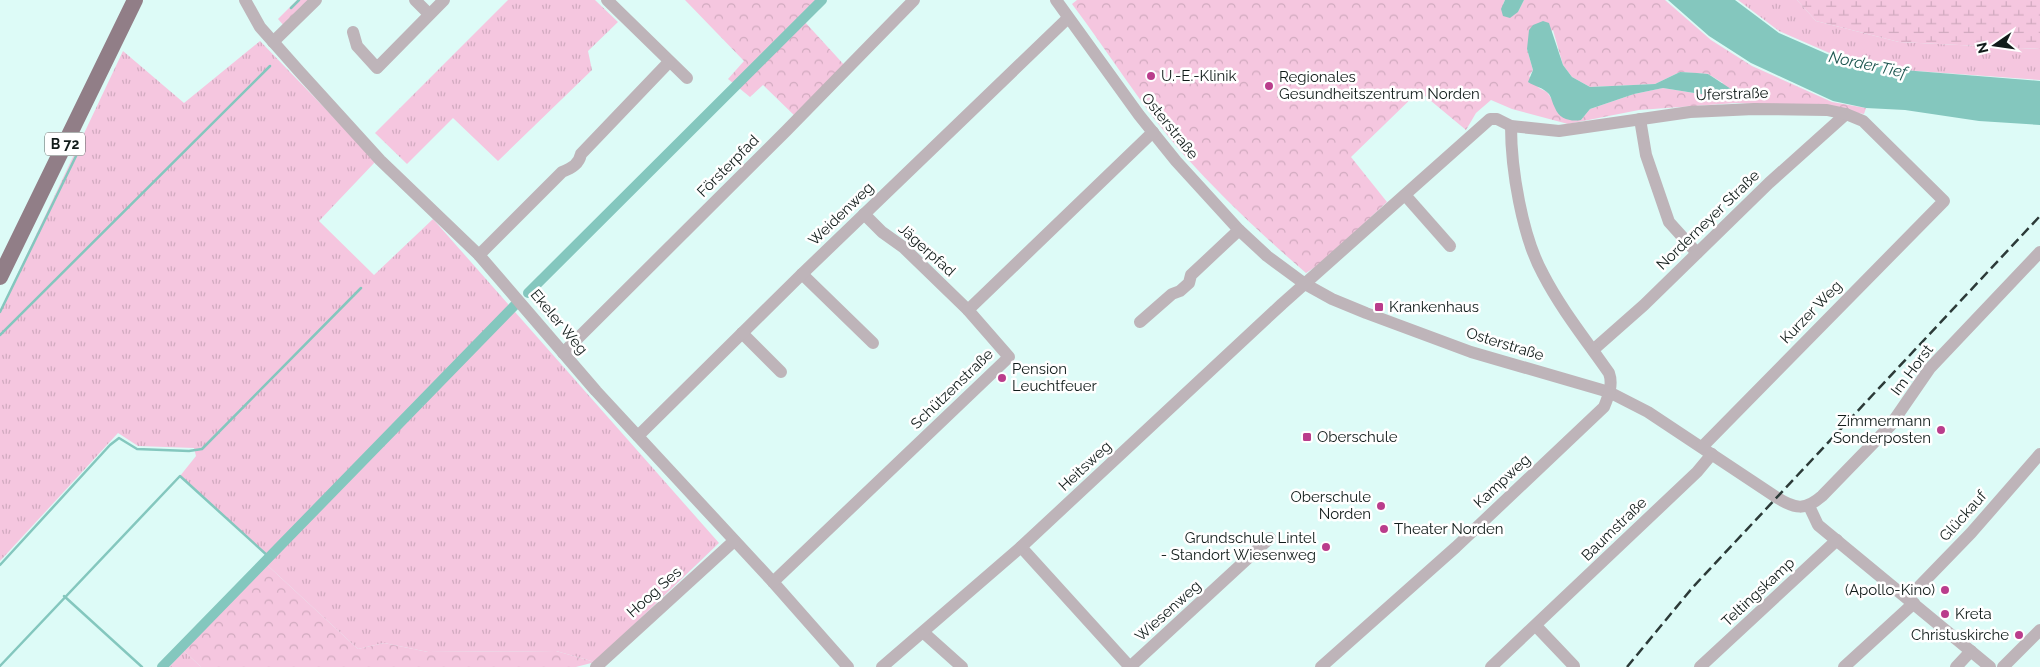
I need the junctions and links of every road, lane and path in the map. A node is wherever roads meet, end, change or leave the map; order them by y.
1 (135, 0) edge
2 (245, 0) edge
3 (316, 0) edge
4 (415, 0) edge
5 (444, 0) edge
6 (607, 0) edge
7 (914, 0) edge
8 (1056, 0) edge
9 (429, 14) junction
10 (1068, 18) junction
11 (353, 32) dead end
12 (273, 42) junction
13 (669, 62) junction
14 (687, 78) dead end
15 (1846, 114) junction
16 (1490, 119) joint
17 (1640, 119) junction
18 (1511, 126) junction
19 (1153, 132) junction
20 (1405, 195) junction
21 (1944, 201) joint
22 (864, 214) junction
23 (1239, 230) junction
24 (1450, 246) dead end
25 (2040, 252) edge
26 (1697, 253) junction
27 (479, 255) junction
28 (802, 274) junction
29 (0, 277) edge
30 (1305, 284) junction
31 (968, 310) junction
32 (1140, 322) dead end
33 (742, 332) junction
34 (873, 344) dead end
35 (1593, 350) junction
36 (563, 353) junction
37 (781, 372) dead end
38 (1609, 392) junction
39 (638, 436) junction
40 (1707, 450) junction
41 (2040, 454) edge
42 (1809, 506) junction
43 (1270, 538) dead end
44 (1837, 540) junction
45 (734, 541) junction
46 (1021, 547) junction
47 (774, 582) junction
48 (1911, 600) junction
49 (1536, 626) junction
50 (2040, 630) edge
51 (924, 633) junction
52 (1971, 651) junction
53 (1569, 665) edge
54 (596, 667) edge
55 (848, 667) edge
56 (882, 667) edge
57 (962, 667) edge
58 (1130, 667) edge
59 (1321, 667) edge
60 (1491, 667) edge
61 (1700, 667) edge
62 (1844, 667) edge
63 (1956, 667) edge
64 (1990, 667) edge
65 (2003, 667) edge

1 - 29 main road, B 72
2 - 12 street, Ekeler Weg
3 - 12 street
4 - 9 street
5 - 9 street
6 - 13 street
7 - 36 street, Försterpfad
8 - 10 street, Osterstraße
9 - 11 street
10 - 19 street, Osterstraße
10 - 22 street, Weidenweg
12 - 27 street, Ekeler Weg
13 - 14 street
13 - 27 street
15 - 17 street, Uferstraße
15 - 21 street, Uferstraße
15 - 26 street, Norderneyer Straße
16 - 18 street, Uferstraße
16 - 20 street, Heitsweg
17 - 18 street, Uferstraße
17 - 26 street
18 - 35 street
19 - 23 street, Osterstraße
19 - 31 street
20 - 24 street
20 - 30 street, Heitsweg
21 - 40 street, Kurzer Weg
22 - 28 street, Weidenweg
22 - 31 street, Jägerpfad
23 - 30 street, Osterstraße
23 - 32 street
25 - 42 street, Im Horst
26 - 35 street, Norderneyer Straße
27 - 36 street, Ekeler Weg
28 - 33 street, Weidenweg
28 - 34 street
30 - 38 street, Osterstraße
30 - 46 street, Heitsweg
31 - 47 street, Schützenstraße
33 - 37 street
33 - 39 street, Weidenweg
35 - 38 street
36 - 39 street, Ekeler Weg
38 - 40 street, Osterstraße
38 - 59 street, Kampweg
39 - 45 street, Ekeler Weg
40 - 42 street, Osterstraße
40 - 49 street, Baumstraße
41 - 48 street, Glückauf
42 - 44 street
43 - 58 street, Wiesenweg
44 - 48 street
44 - 61 street, Teltingskamp
45 - 47 street, Ekeler Weg
45 - 54 street, Hoog Ses
46 - 51 street, Heitsweg
46 - 58 street, Wiesenweg
47 - 55 street, Ekeler Weg
48 - 52 street
48 - 62 street, Glückauf
49 - 53 street
49 - 60 street, Baumstraße
50 - 65 street
51 - 56 street, Heitsweg
51 - 57 street
52 - 63 street
52 - 64 street

